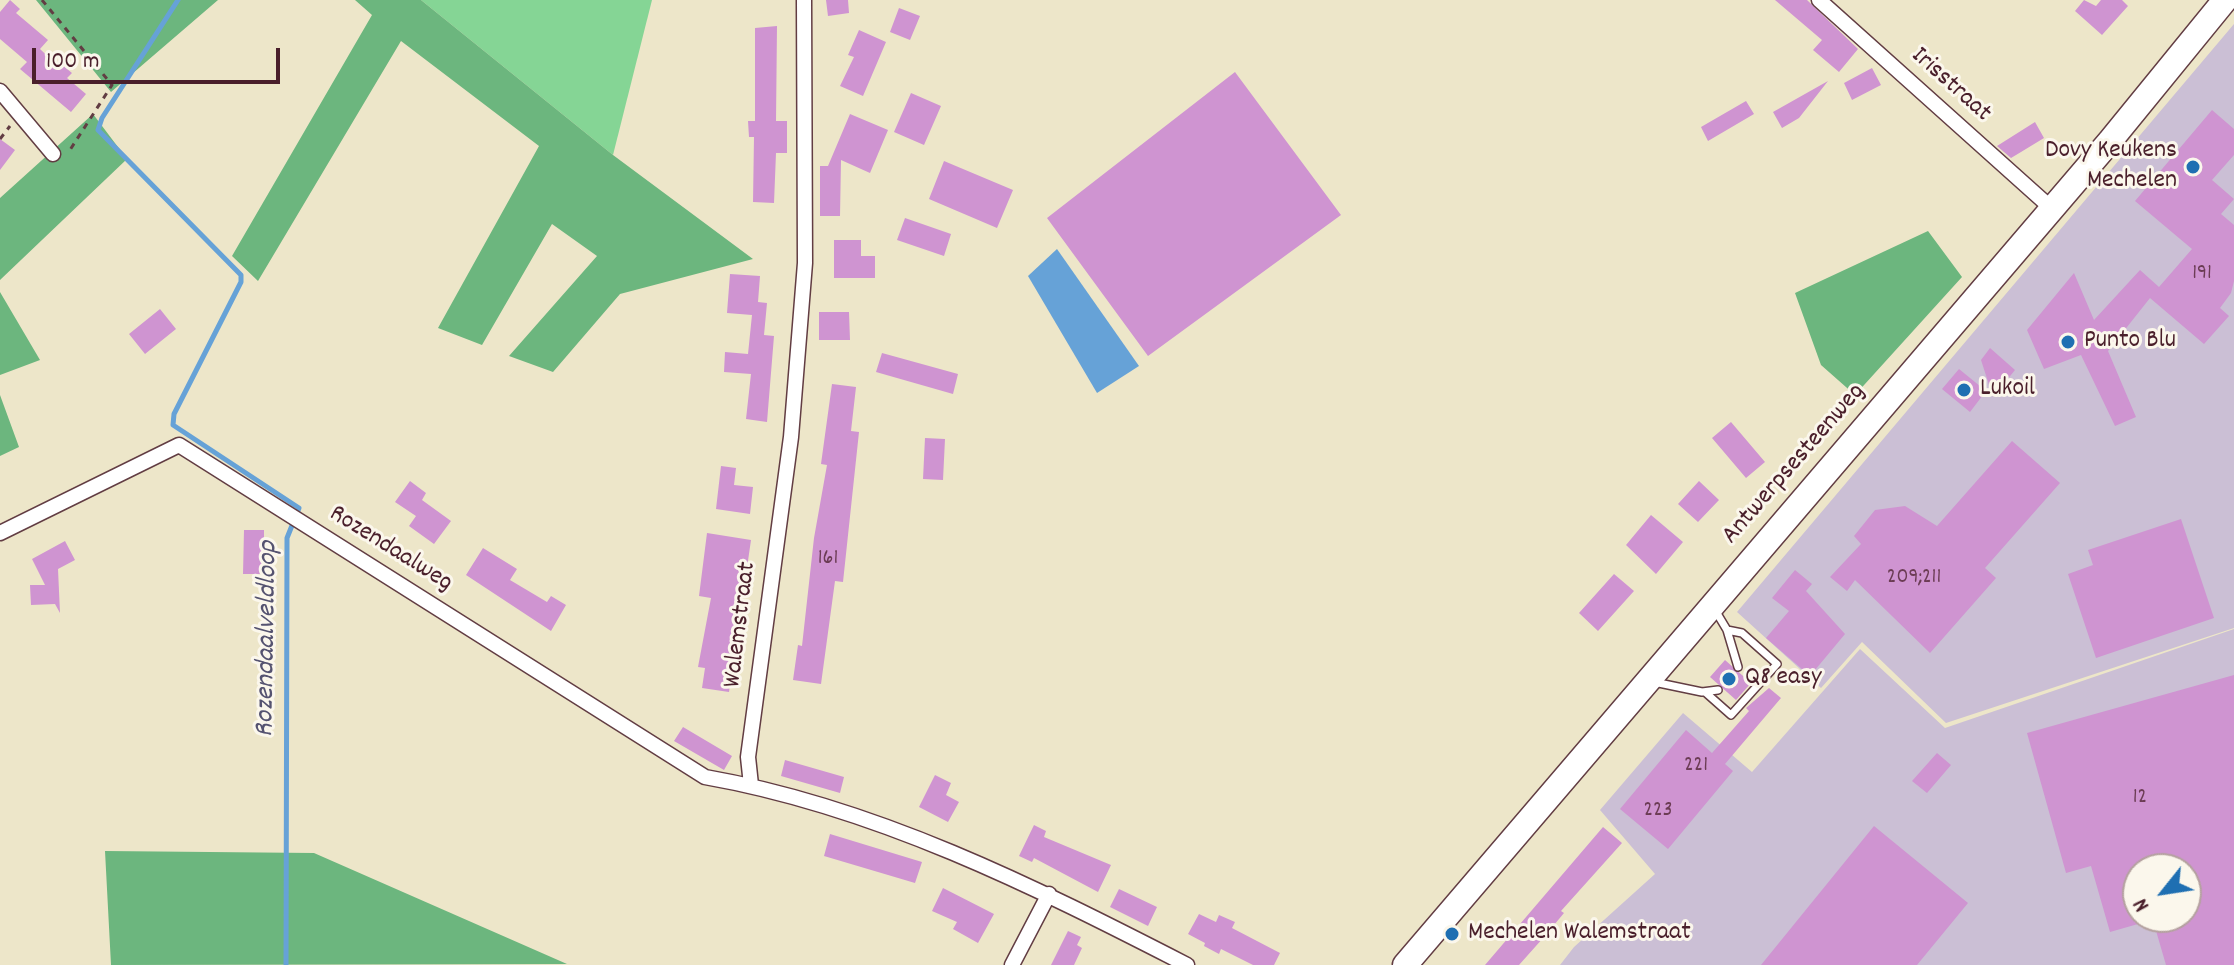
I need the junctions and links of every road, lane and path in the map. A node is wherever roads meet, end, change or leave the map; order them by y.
1 (42, 0) edge
2 (804, 0) edge
3 (1819, 0) edge
4 (2225, 0) edge
5 (0, 91) edge
6 (53, 154) joint
7 (2050, 207) junction
8 (0, 533) edge
9 (1712, 604) junction
10 (1727, 630) junction
11 (1738, 667) dead end
12 (1648, 680) junction
13 (1718, 690) dead end
14 (1705, 692) junction
15 (751, 785) junction
16 (1049, 894) junction
17 (1012, 965) edge
18 (1187, 965) edge
19 (1405, 965) edge

1 - 6 path
2 - 15 street, Walemstraat
3 - 7 street, Irisstraat
4 - 7 main road, Antwerpsesteenweg
5 - 6 street
7 - 9 main road, Antwerpsesteenweg
8 - 15 street, Rozendaalweg
9 - 10 lane
9 - 12 main road, Antwerpsesteenweg
10 - 11 lane
10 - 14 lane
12 - 14 lane
12 - 19 main road, Antwerpsesteenweg
13 - 14 lane
15 - 16 street
16 - 17 street
16 - 18 street

